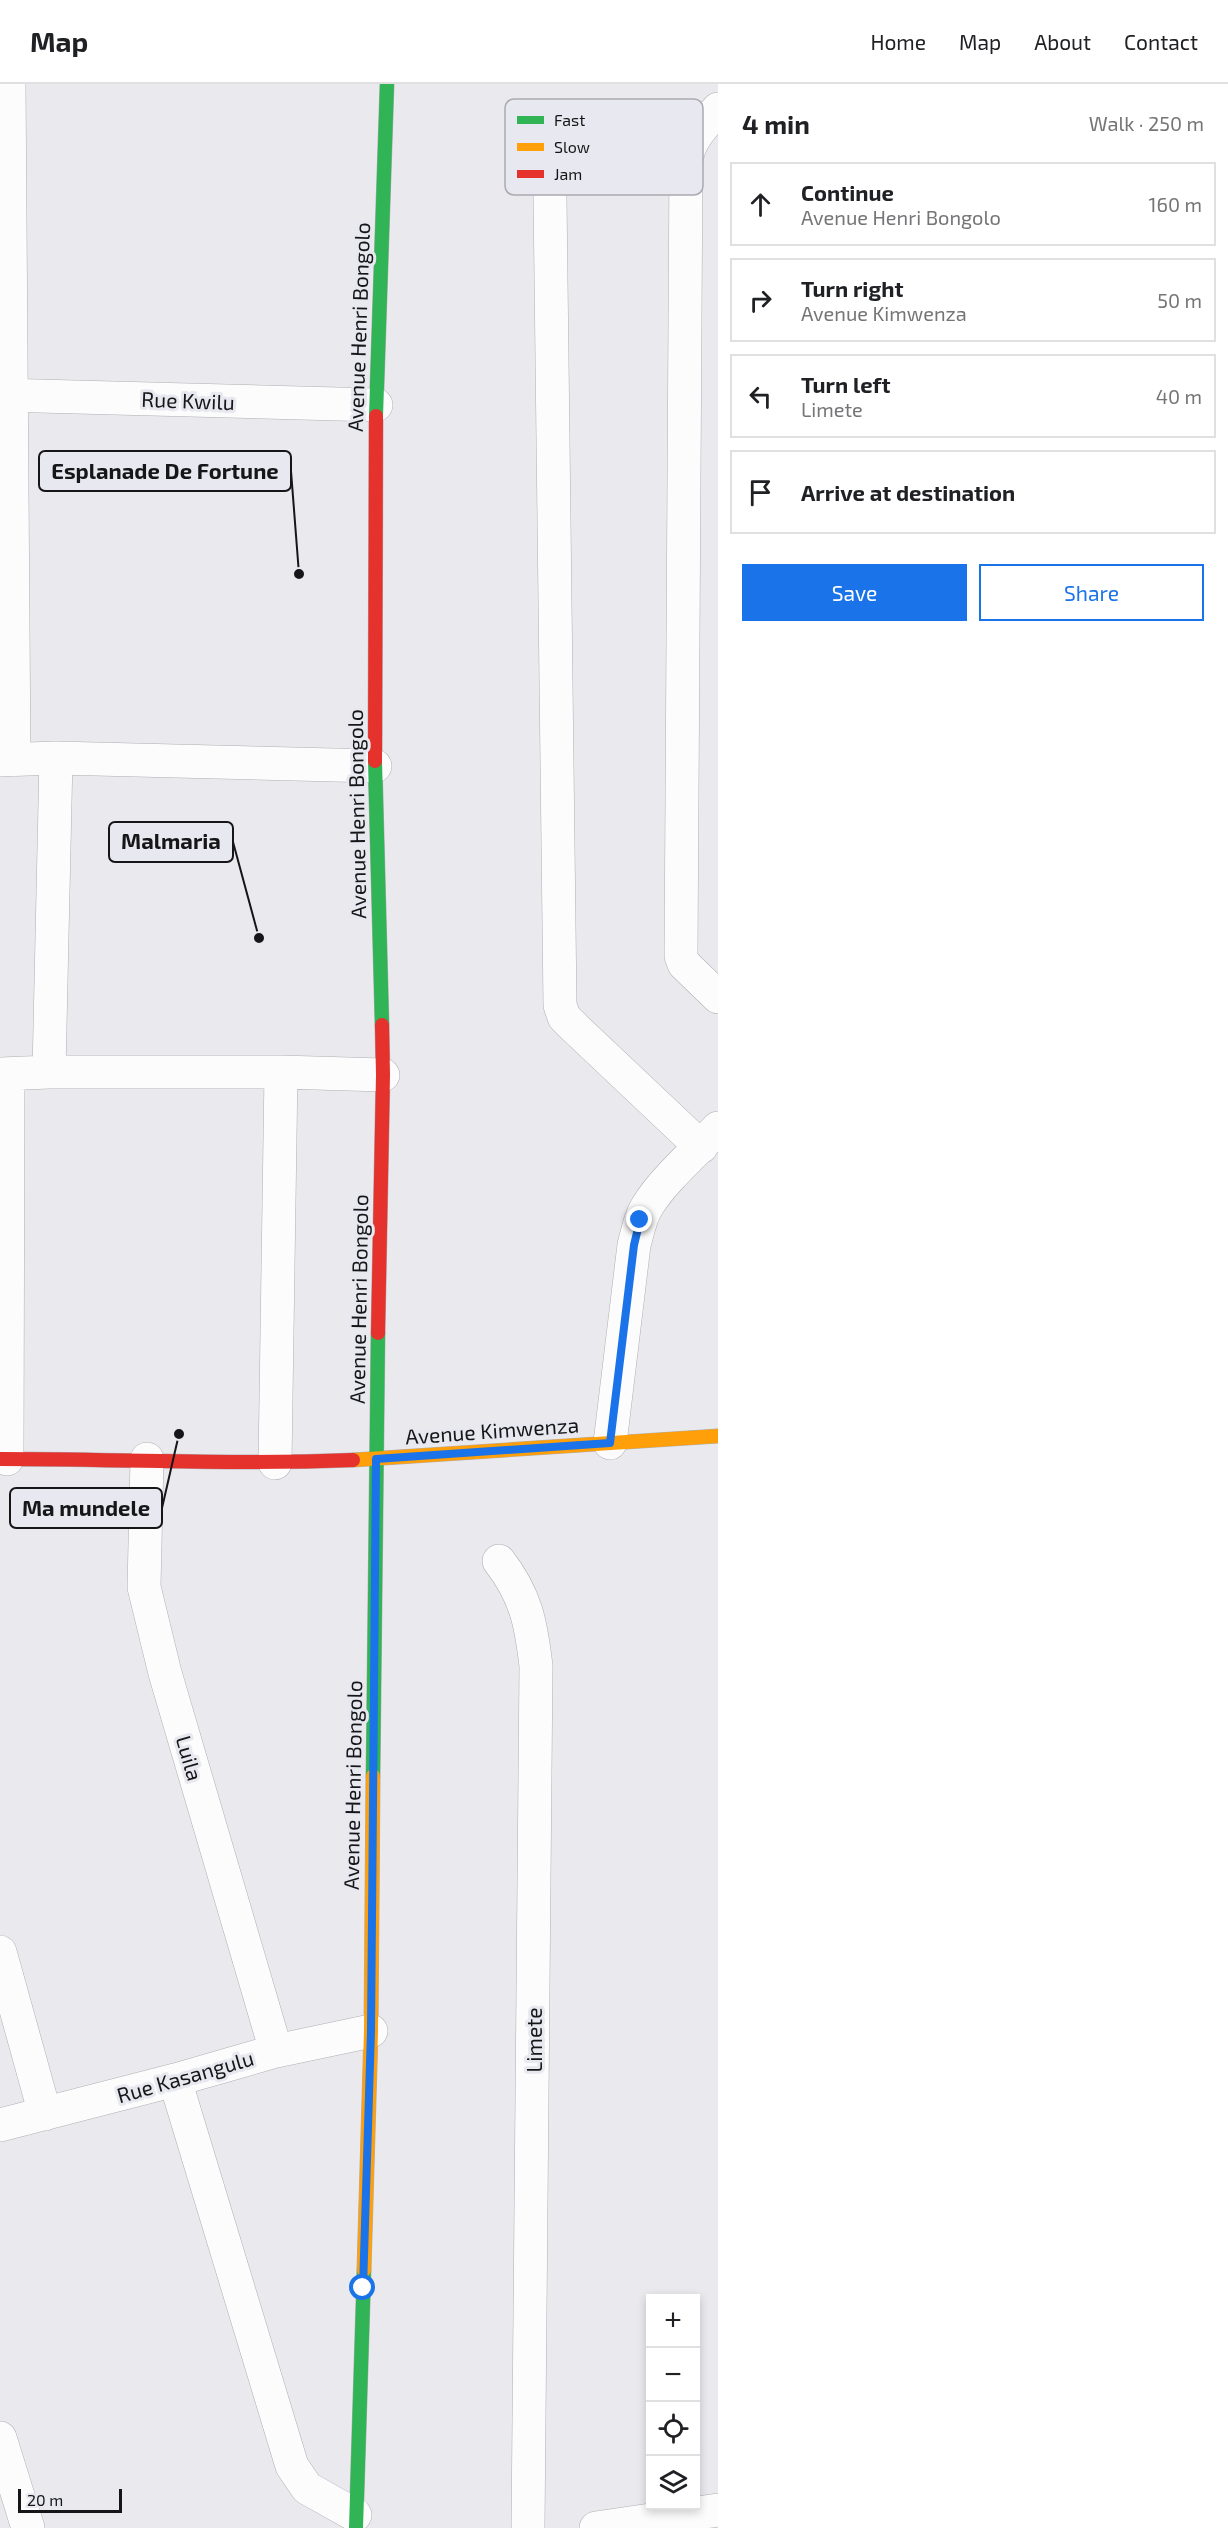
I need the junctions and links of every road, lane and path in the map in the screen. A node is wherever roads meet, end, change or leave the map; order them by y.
1 (9, 84) edge
2 (387, 84) edge
3 (718, 108) edge
4 (703, 127) edge
5 (686, 195) edge
6 (550, 197) dead end
7 (6, 396) edge
8 (376, 405) junction
9 (56, 758) junction
10 (7, 760) edge
11 (375, 766) junction
12 (718, 997) edge
13 (49, 1072) junction
14 (281, 1072) junction
15 (4, 1074) edge
16 (383, 1075) junction
17 (710, 1138) edge
18 (718, 1436) edge
19 (610, 1443) junction
20 (3, 1459) edge
21 (147, 1459) junction
22 (376, 1459) junction
23 (274, 1462) junction
24 (499, 1561) dead end
25 (0, 1952) edge
26 (371, 2031) junction
27 (276, 2050) junction
28 (175, 2080) junction
29 (45, 2114) junction
30 (0, 2125) edge
31 (0, 2438) edge
32 (718, 2510) edge
33 (354, 2524) edge
34 (28, 2528) edge
35 (528, 2528) edge
36 (596, 2528) edge

1 - 7 street
2 - 8 street, Avenue Henri Bongolo
3 - 4 street
5 - 12 street
6 - 17 street
7 - 8 street, Rue Kwilu
7 - 10 street
8 - 11 street, Avenue Henri Bongolo
9 - 10 street
9 - 11 street
9 - 13 street
11 - 16 street, Avenue Henri Bongolo
13 - 14 street
13 - 15 street
14 - 16 street
14 - 23 street
15 - 20 street
16 - 22 street, Avenue Henri Bongolo
17 - 19 street
18 - 19 street, Avenue Kimwenza
19 - 22 street, Avenue Kimwenza
20 - 21 street, Avenue Kimwenza
21 - 23 street, Avenue Kimwenza
21 - 27 street, Luila
22 - 23 street, Avenue Kimwenza
22 - 26 street, Avenue Henri Bongolo
24 - 35 street, Limete
25 - 29 street
26 - 27 street, Rue Kasangulu
26 - 33 street, Avenue Henri Bongolo
27 - 28 street, Rue Kasangulu
28 - 29 street, Rue Kasangulu
28 - 33 street
29 - 30 street, Rue Kasangulu
31 - 34 street
32 - 36 street

